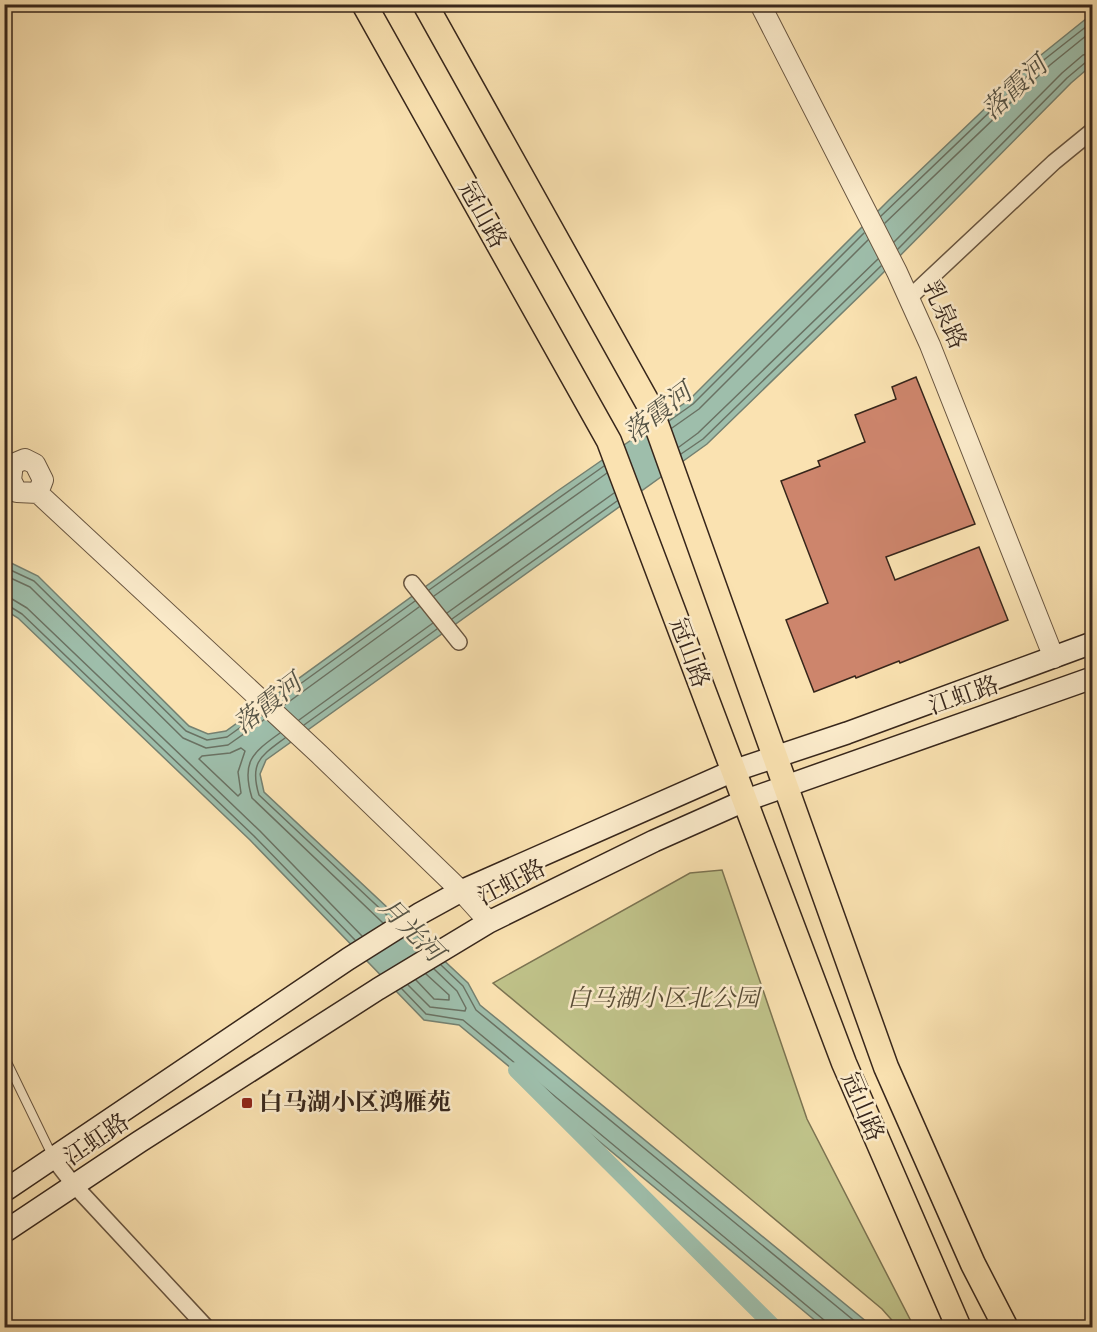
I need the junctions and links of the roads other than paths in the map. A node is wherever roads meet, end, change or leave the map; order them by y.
1 (364, 4) edge
2 (425, 4) edge
3 (760, 4) edge
4 (1092, 131) edge
5 (909, 298) junction
6 (38, 493) dead end
7 (412, 583) dead end
8 (459, 642) dead end
9 (1092, 643) edge
10 (1054, 658) junction
11 (1092, 678) edge
12 (775, 758) junction
13 (733, 771) junction
14 (785, 786) junction
15 (744, 801) junction
16 (461, 891) junction
17 (489, 922) junction
18 (4, 1056) edge
19 (53, 1158) junction
20 (74, 1185) junction
21 (4, 1191) edge
22 (4, 1232) edge
23 (207, 1328) edge
24 (959, 1328) edge
25 (1006, 1328) edge

1 - 13 main road, 冠山路
2 - 12 main road, 冠山路
3 - 5 street, 乳泉路
4 - 5 street
5 - 10 street, 乳泉路
6 - 16 street
7 - 8 street
9 - 10 main road, 江虹路
10 - 12 main road, 江虹路
11 - 14 main road, 江虹路
12 - 13 main road, 江虹路
12 - 14 main road, 冠山路
13 - 15 main road, 冠山路
13 - 16 main road, 江虹路
14 - 15 main road, 江虹路
14 - 25 main road, 冠山路
15 - 17 main road, 江虹路
15 - 24 main road, 冠山路
16 - 17 street
16 - 19 main road, 江虹路
17 - 20 main road, 江虹路
18 - 19 lane
19 - 20 street
19 - 21 main road, 江虹路
20 - 22 main road, 江虹路
20 - 23 street

